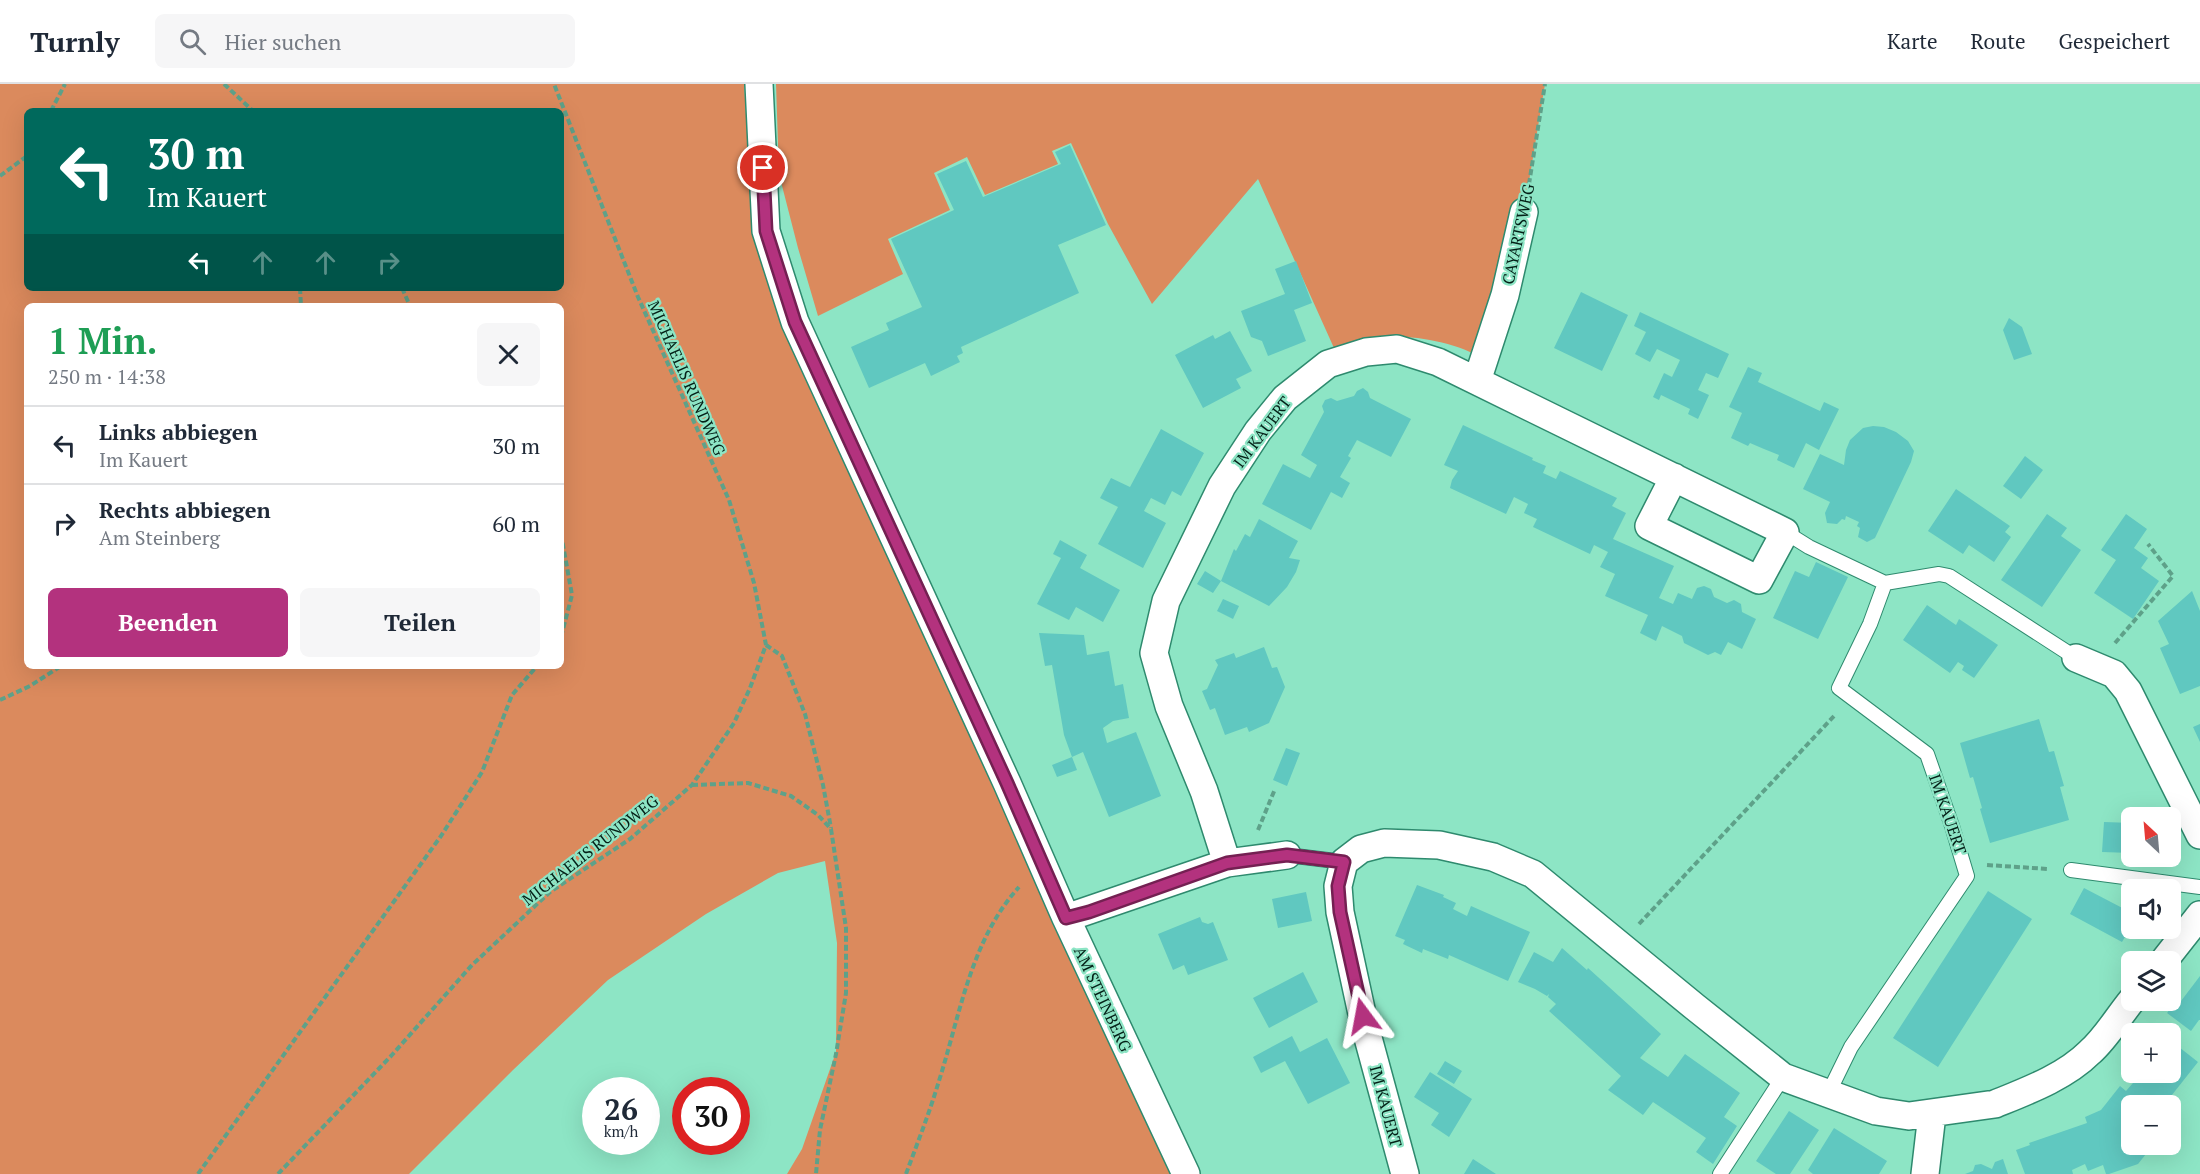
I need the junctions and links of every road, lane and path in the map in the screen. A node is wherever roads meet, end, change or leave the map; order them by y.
1 (65, 84) edge
2 (224, 84) edge
3 (554, 84) edge
4 (759, 84) edge
5 (1545, 84) edge
6 (53, 108) edge
7 (250, 108) edge
8 (563, 108) edge
9 (564, 109) edge
10 (24, 158) edge
11 (0, 176) edge
12 (1524, 212) joint
13 (1477, 381) junction
14 (1674, 477) junction
15 (1785, 532) junction
16 (2148, 544) dead end
17 (564, 551) edge
18 (1885, 583) junction
19 (564, 626) edge
20 (766, 645) junction
21 (2085, 662) junction
22 (56, 669) edge
23 (534, 669) edge
24 (1851, 696) junction
25 (0, 700) edge
26 (692, 784) junction
27 (1275, 789) dead end
28 (831, 829) junction
29 (2200, 835) edge
30 (1287, 855) joint
31 (1259, 860) junction
32 (1042, 862) junction
33 (1344, 862) junction
34 (1227, 863) junction
35 (1966, 867) junction
36 (2052, 870) dead end
37 (2071, 870) dead end
38 (2200, 887) edge
39 (2200, 915) edge
40 (1066, 918) junction
41 (1620, 944) junction
42 (2172, 951) edge
43 (2123, 1011) edge
44 (1783, 1077) junction
45 (1828, 1095) junction
46 (1932, 1114) junction
47 (198, 1174) edge
48 (278, 1174) edge
49 (816, 1174) edge
50 (906, 1174) edge
51 (1186, 1174) edge
52 (1404, 1174) edge
53 (1720, 1174) edge
54 (1925, 1174) edge

1 - 6 path
2 - 7 path
3 - 8 path, MICHAELIS RUNDWEG
4 - 32 street, AM STEINBERG
5 - 12 path, CAYARTSWEG
9 - 20 path, MICHAELIS RUNDWEG
10 - 11 path
12 - 13 street, CAYARTSWEG
13 - 14 street, IM KAUERT
13 - 34 street, IM KAUERT
14 - 15 street, IM KAUERT
14 - 15 street
15 - 18 lane, IM KAUERT
16 - 21 path
17 - 19 path
18 - 21 lane
18 - 24 lane
20 - 26 path, MICHAELIS RUNDWEG
20 - 28 path
21 - 29 street
22 - 25 path
23 - 47 path
24 - 35 lane, IM KAUERT
24 - 41 path
26 - 28 path
26 - 48 path, MICHAELIS RUNDWEG
27 - 31 path
28 - 49 path
30 - 31 street
30 - 33 lane
31 - 34 street
32 - 40 street, AM STEINBERG
32 - 50 path
33 - 41 street
33 - 52 street, IM KAUERT
34 - 40 street
35 - 36 path
35 - 45 lane, IM KAUERT
37 - 38 lane
39 - 42 street
40 - 51 street, AM STEINBERG
41 - 44 street
43 - 46 street
44 - 45 street
44 - 53 lane
45 - 46 street
46 - 54 street

